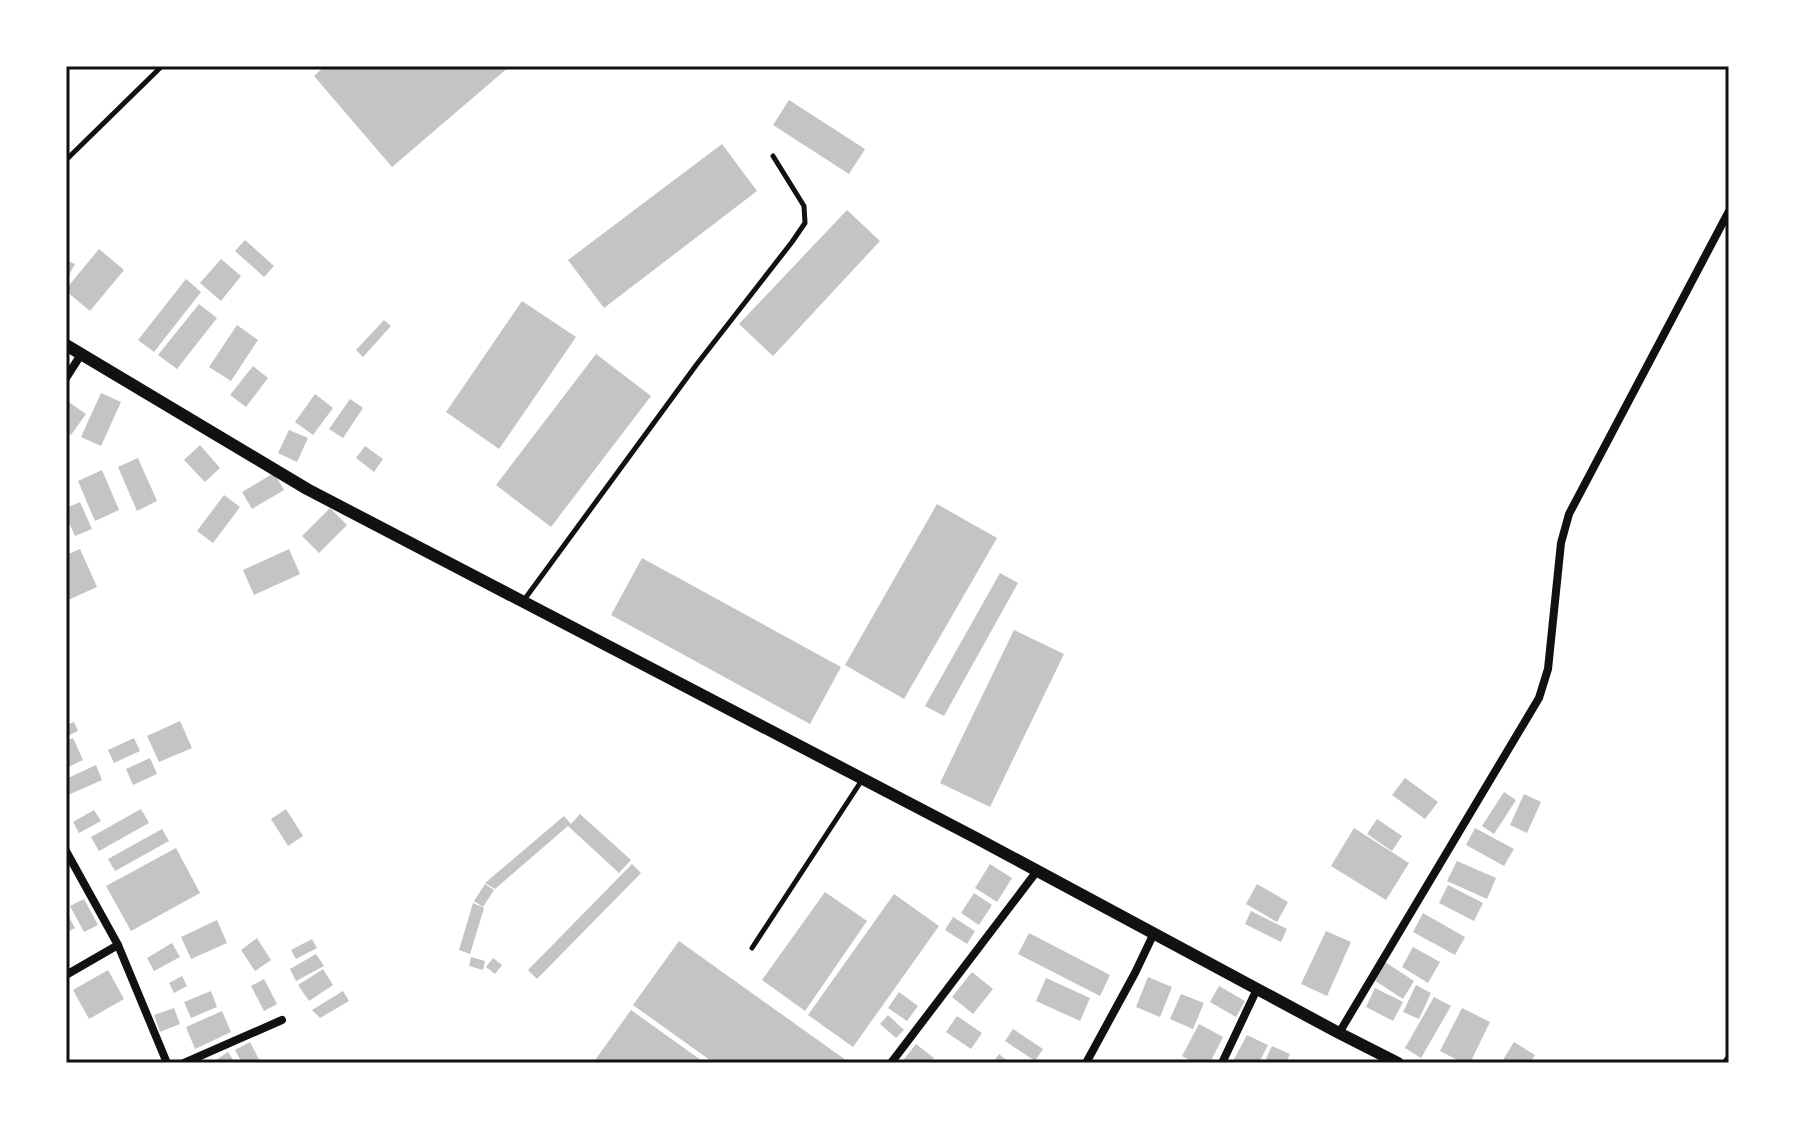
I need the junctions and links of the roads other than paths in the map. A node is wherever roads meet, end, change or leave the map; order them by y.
1 (162, 66) edge
2 (773, 156) dead end
3 (66, 160) edge
4 (1729, 211) edge
5 (66, 345) edge
6 (82, 353) junction
7 (66, 378) edge
8 (524, 601) junction
9 (862, 780) junction
10 (66, 851) edge
11 (1037, 871) junction
12 (1154, 933) junction
13 (118, 945) junction
14 (752, 948) dead end
15 (66, 975) edge
16 (1257, 989) junction
17 (282, 1020) dead end
18 (1339, 1033) junction
19 (1729, 1056) edge
20 (167, 1063) edge
21 (184, 1063) edge
22 (891, 1063) edge
23 (1086, 1063) edge
24 (1222, 1063) edge
25 (1398, 1063) edge
26 (1724, 1063) edge

1 - 3 lane
2 - 8 lane
4 - 18 street
5 - 6 street
6 - 7 street
6 - 8 street
8 - 9 street
9 - 11 street
9 - 14 lane
10 - 13 street
11 - 12 street
11 - 22 street
12 - 16 street
12 - 23 street
13 - 15 street
13 - 20 street
16 - 18 street
16 - 24 street
17 - 21 street
18 - 25 street
19 - 26 lane

